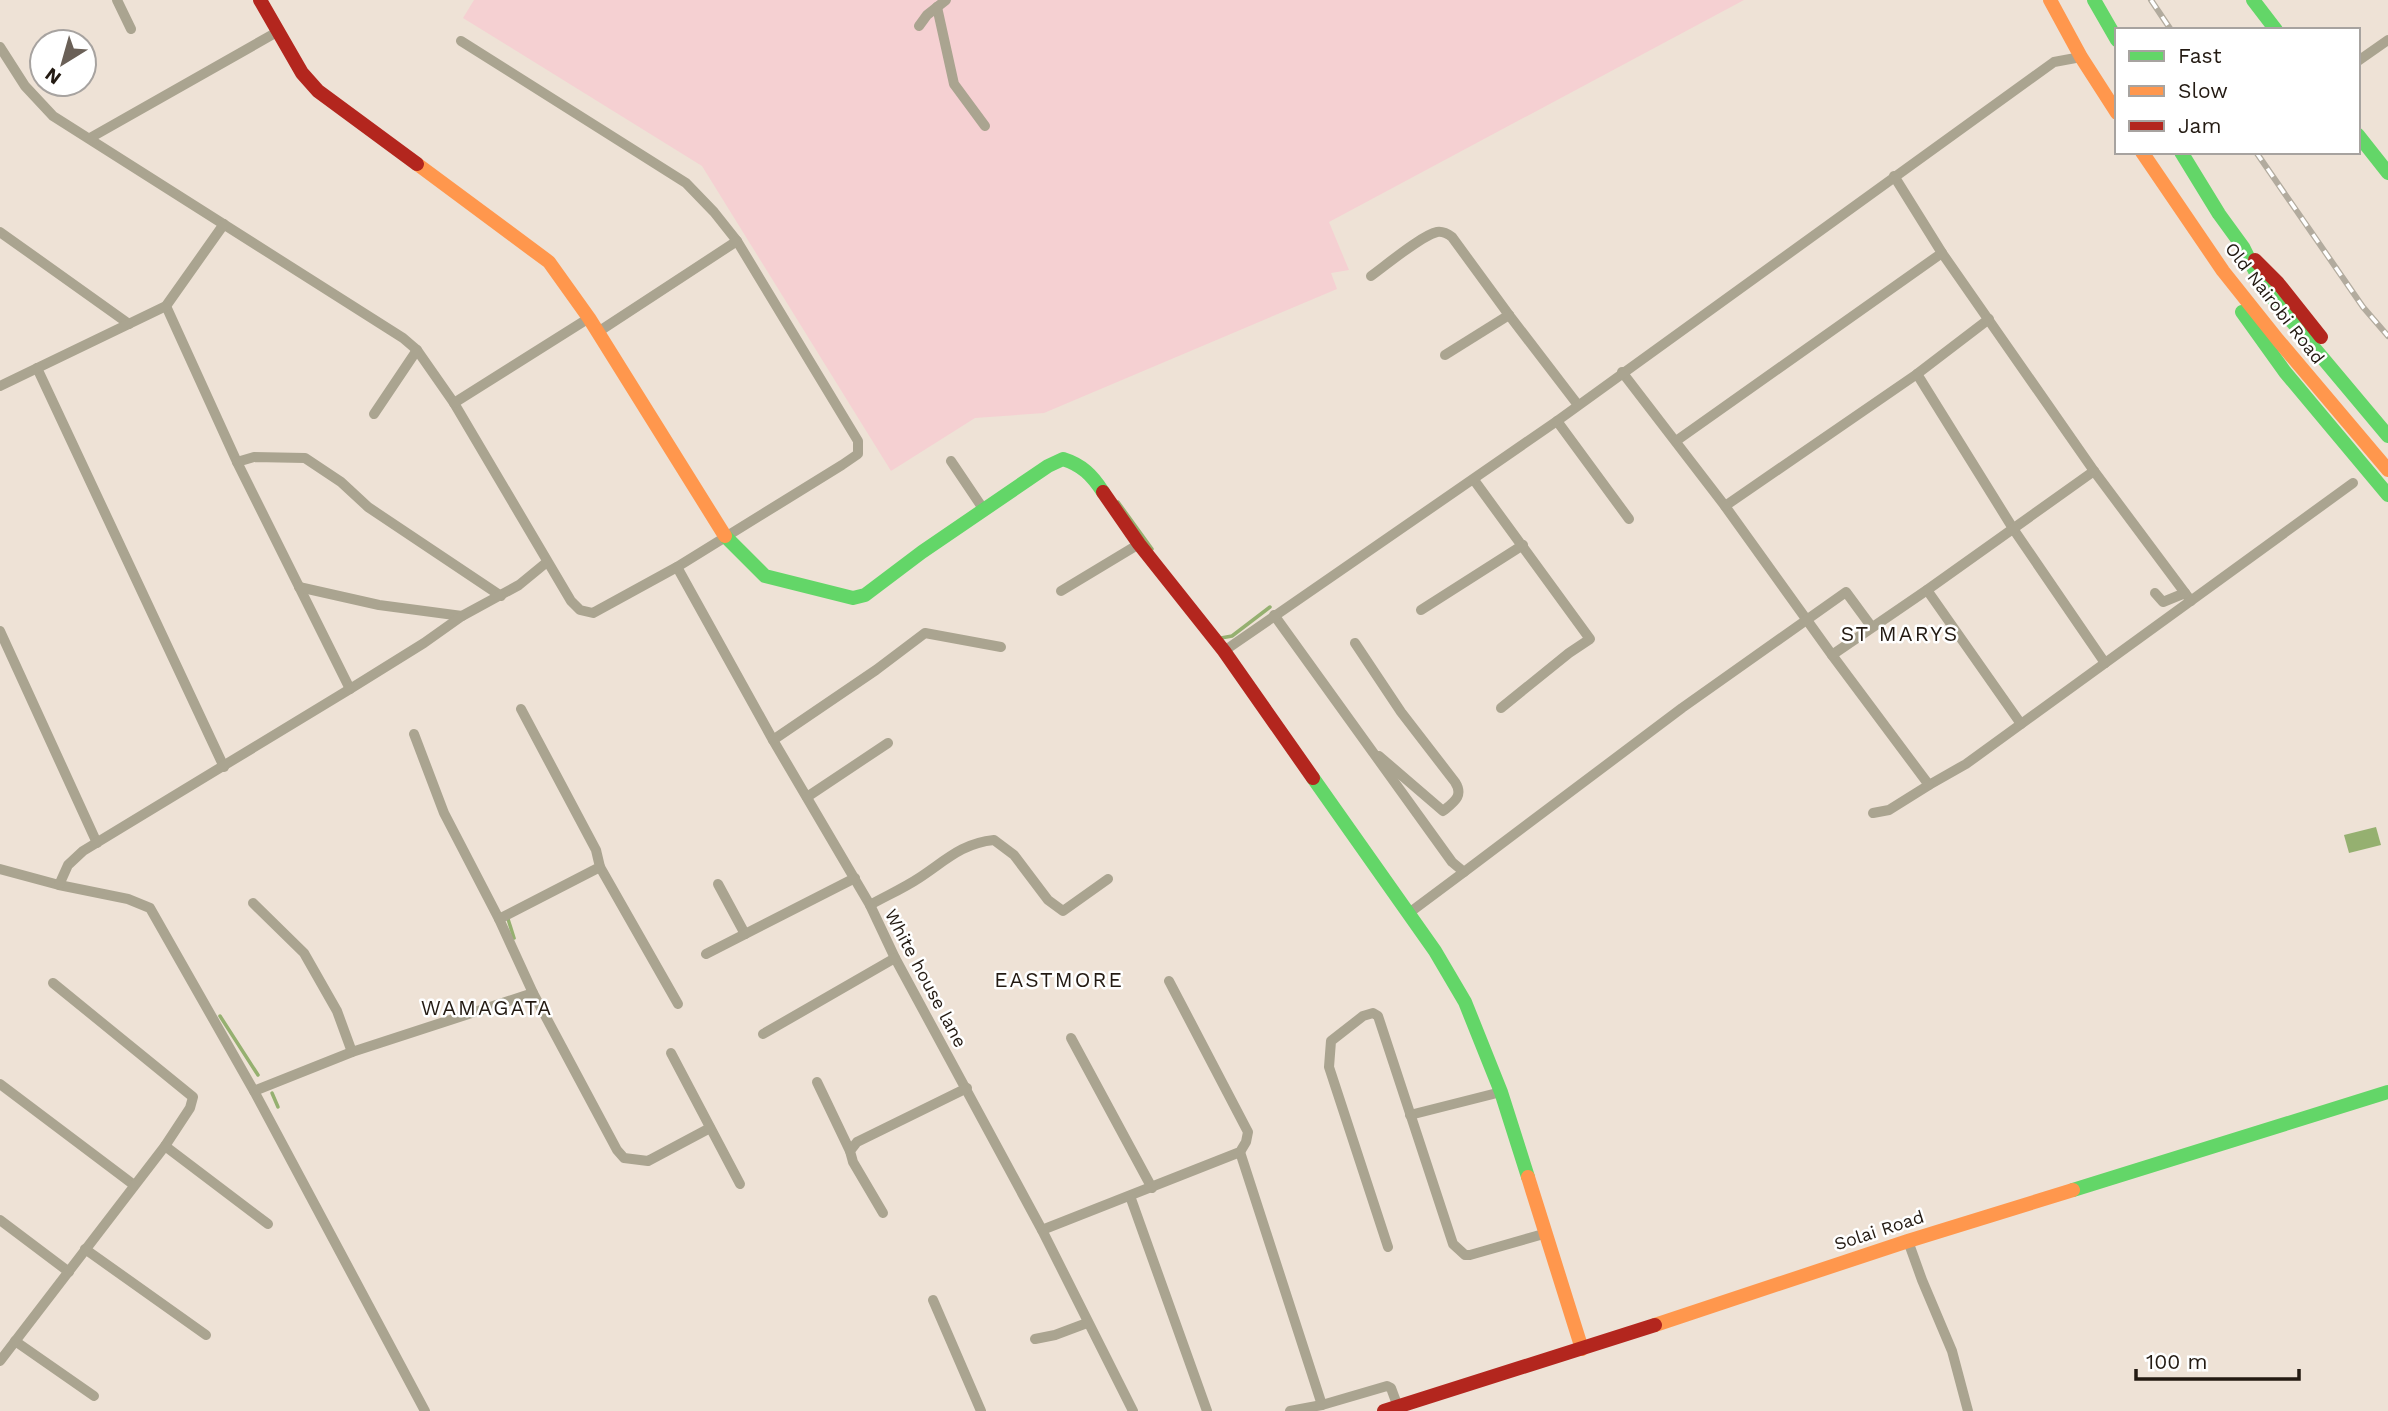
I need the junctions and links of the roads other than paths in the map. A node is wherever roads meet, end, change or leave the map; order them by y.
1 (117, 0) edge
2 (260, 0) edge
3 (946, 0) edge
4 (2050, 0) edge
5 (2094, 0) edge
6 (2253, 0) edge
7 (937, 7) junction
8 (919, 26) dead end
9 (2274, 28) edge
10 (131, 29) dead end
11 (277, 32) junction
12 (2115, 37) edge
13 (2388, 40) edge
14 (461, 41) dead end
15 (0, 47) edge
16 (2081, 57) junction
17 (2360, 60) edge
18 (2115, 110) edge
19 (985, 126) dead end
20 (90, 138) junction
21 (2360, 138) edge
22 (2143, 154) edge
23 (2182, 154) edge
24 (2388, 173) edge
25 (1894, 176) junction
26 (224, 224) junction
27 (0, 232) edge
28 (737, 241) junction
29 (2243, 247) junction
30 (1942, 253) junction
31 (2223, 271) junction
32 (1371, 276) dead end
33 (166, 306) junction
34 (1509, 315) junction
35 (589, 318) junction
36 (1989, 320) junction
37 (129, 324) junction
38 (598, 332) junction
39 (417, 349) junction
40 (1445, 355) dead end
41 (37, 368) junction
42 (1622, 372) junction
43 (1917, 374) junction
44 (0, 386) edge
45 (454, 403) junction
46 (1578, 405) junction
47 (374, 414) dead end
48 (2388, 417) edge
49 (1557, 421) junction
50 (2388, 436) edge
51 (1676, 441) junction
52 (951, 461) dead end
53 (237, 462) junction
54 (2388, 470) edge
55 (2094, 471) junction
56 (1474, 480) junction
57 (2353, 483) dead end
58 (2388, 495) edge
59 (1726, 506) junction
60 (984, 510) junction
61 (1629, 519) dead end
62 (2014, 530) junction
63 (725, 536) junction
64 (1139, 544) junction
65 (1523, 545) junction
66 (547, 562) junction
67 (677, 567) junction
68 (299, 587) junction
69 (1927, 590) junction
70 (1060, 591) dead end
71 (2155, 593) dead end
72 (501, 596) junction
73 (2188, 597) junction
74 (1421, 610) dead end
75 (1273, 615) junction
76 (462, 616) junction
77 (1807, 619) junction
78 (1871, 626) junction
79 (0, 631) edge
80 (1355, 643) dead end
81 (1001, 647) dead end
82 (1224, 651) junction
83 (1832, 655) junction
84 (2105, 663) junction
85 (350, 690) junction
86 (1501, 708) dead end
87 (521, 709) dead end
88 (2021, 723) junction
89 (414, 734) dead end
90 (773, 740) junction
91 (1363, 741) junction
92 (888, 743) dead end
93 (224, 767) junction
94 (1929, 785) junction
95 (807, 797) junction
96 (1873, 813) dead end
97 (97, 842) junction
98 (600, 867) junction
99 (0, 869) edge
100 (1464, 872) junction
101 (855, 878) junction
102 (1108, 879) dead end
103 (718, 884) dead end
104 (59, 885) junction
105 (253, 903) dead end
106 (870, 905) junction
107 (1409, 914) junction
108 (499, 919) junction
109 (745, 934) junction
110 (706, 954) dead end
111 (895, 958) junction
112 (1169, 981) dead end
113 (53, 983) dead end
114 (533, 993) junction
115 (678, 1004) dead end
116 (763, 1034) dead end
117 (1071, 1038) dead end
118 (352, 1052) junction
119 (671, 1053) dead end
120 (817, 1082) dead end
121 (0, 1084) edge
122 (967, 1088) junction
123 (254, 1091) junction
124 (1502, 1092) junction
125 (2388, 1092) edge
126 (1410, 1115) junction
127 (710, 1128) junction
128 (165, 1146) junction
129 (850, 1151) junction
130 (1240, 1152) junction
131 (740, 1184) dead end
132 (134, 1185) junction
133 (1152, 1188) junction
134 (1130, 1196) junction
135 (883, 1213) dead end
136 (0, 1220) edge
137 (268, 1224) dead end
138 (1042, 1230) junction
139 (1547, 1233) junction
140 (1908, 1241) junction
141 (1388, 1247) dead end
142 (85, 1249) junction
143 (69, 1272) junction
144 (933, 1300) dead end
145 (1087, 1323) junction
146 (206, 1335) dead end
147 (1035, 1339) dead end
148 (15, 1340) junction
149 (1582, 1349) junction
150 (1, 1358) edge
151 (94, 1396) dead end
152 (1322, 1405) junction
153 (1391, 1409) edge
154 (425, 1411) edge
155 (981, 1411) edge
156 (1133, 1411) edge
157 (1207, 1411) edge
158 (1290, 1411) edge
159 (1968, 1411) edge

1 - 10 street
2 - 11 main road
3 - 7 street
4 - 16 main road
5 - 12 main road
6 - 9 main road
7 - 8 street
7 - 19 street
11 - 20 street
11 - 35 main road
13 - 17 street
14 - 28 street
15 - 20 street
16 - 18 main road
16 - 25 street
20 - 26 street
21 - 24 main road
22 - 31 main road, Old Nairobi Road
23 - 29 main road, Old Nairobi Road
25 - 30 street
25 - 42 street
26 - 33 street
26 - 39 street
27 - 37 street
28 - 38 street
28 - 63 street
29 - 48 main road
29 - 50 main road, Old Nairobi Road
30 - 36 street
30 - 51 street
31 - 54 main road, Old Nairobi Road
31 - 58 main road
32 - 34 street
33 - 37 street
33 - 53 street
34 - 40 street
34 - 46 street
35 - 38 main road
35 - 45 street
36 - 43 street
36 - 55 street
37 - 41 street
38 - 63 main road
39 - 45 street
39 - 47 street
41 - 44 street
41 - 93 street
42 - 46 street
42 - 51 street
43 - 59 street
43 - 62 street
45 - 66 street
46 - 49 street
49 - 56 street
49 - 61 street
51 - 59 street
52 - 60 street
53 - 68 street
53 - 72 street
55 - 62 street
55 - 73 street
56 - 65 street
56 - 75 street
57 - 73 street
59 - 77 street
60 - 63 main road
60 - 64 main road
62 - 69 street
62 - 84 street
63 - 67 street
64 - 70 street
64 - 82 main road
65 - 74 street
65 - 86 street
66 - 67 street
66 - 72 street
67 - 90 street, White house lane
68 - 76 street
68 - 85 street
69 - 78 street
69 - 88 street
71 - 73 street
72 - 76 street
73 - 84 street
75 - 82 street
75 - 91 street
76 - 85 street
77 - 78 street
77 - 83 street
77 - 100 street
78 - 83 street
79 - 97 street
80 - 91 street
81 - 90 street
82 - 107 main road
83 - 94 street
84 - 88 street
85 - 93 street
87 - 98 street
88 - 94 street
89 - 108 street
90 - 95 street, White house lane
91 - 100 street
92 - 95 street
93 - 97 street
94 - 96 street
95 - 101 street, White house lane
97 - 104 street
98 - 108 street
98 - 115 street
99 - 104 street
100 - 107 street
101 - 106 street, White house lane
101 - 109 street
102 - 106 street
103 - 109 street
104 - 123 street
105 - 118 street
106 - 111 street, White house lane
107 - 124 main road
108 - 114 street
109 - 110 street
111 - 116 street
111 - 122 street, White house lane
112 - 130 street
113 - 128 street
114 - 118 street
114 - 127 street
117 - 133 street
118 - 123 street
119 - 127 street
120 - 129 street
121 - 132 street
122 - 129 street
122 - 138 street, White house lane
123 - 154 street
124 - 126 street
124 - 139 main road
125 - 140 main road, Solai Road
126 - 139 street
126 - 141 street
127 - 131 street
128 - 132 street
128 - 137 street
129 - 135 street
130 - 133 street
130 - 152 street
132 - 142 street
133 - 134 street
134 - 138 street
134 - 157 street
136 - 143 street
138 - 145 street, White house lane
139 - 149 main road
140 - 149 main road, Solai Road
140 - 159 street
142 - 143 street
142 - 146 street
143 - 148 street
144 - 155 street
145 - 147 street
145 - 156 street, White house lane
148 - 150 street
148 - 151 street
149 - 153 main road, Solai Road
152 - 153 street
152 - 158 street

